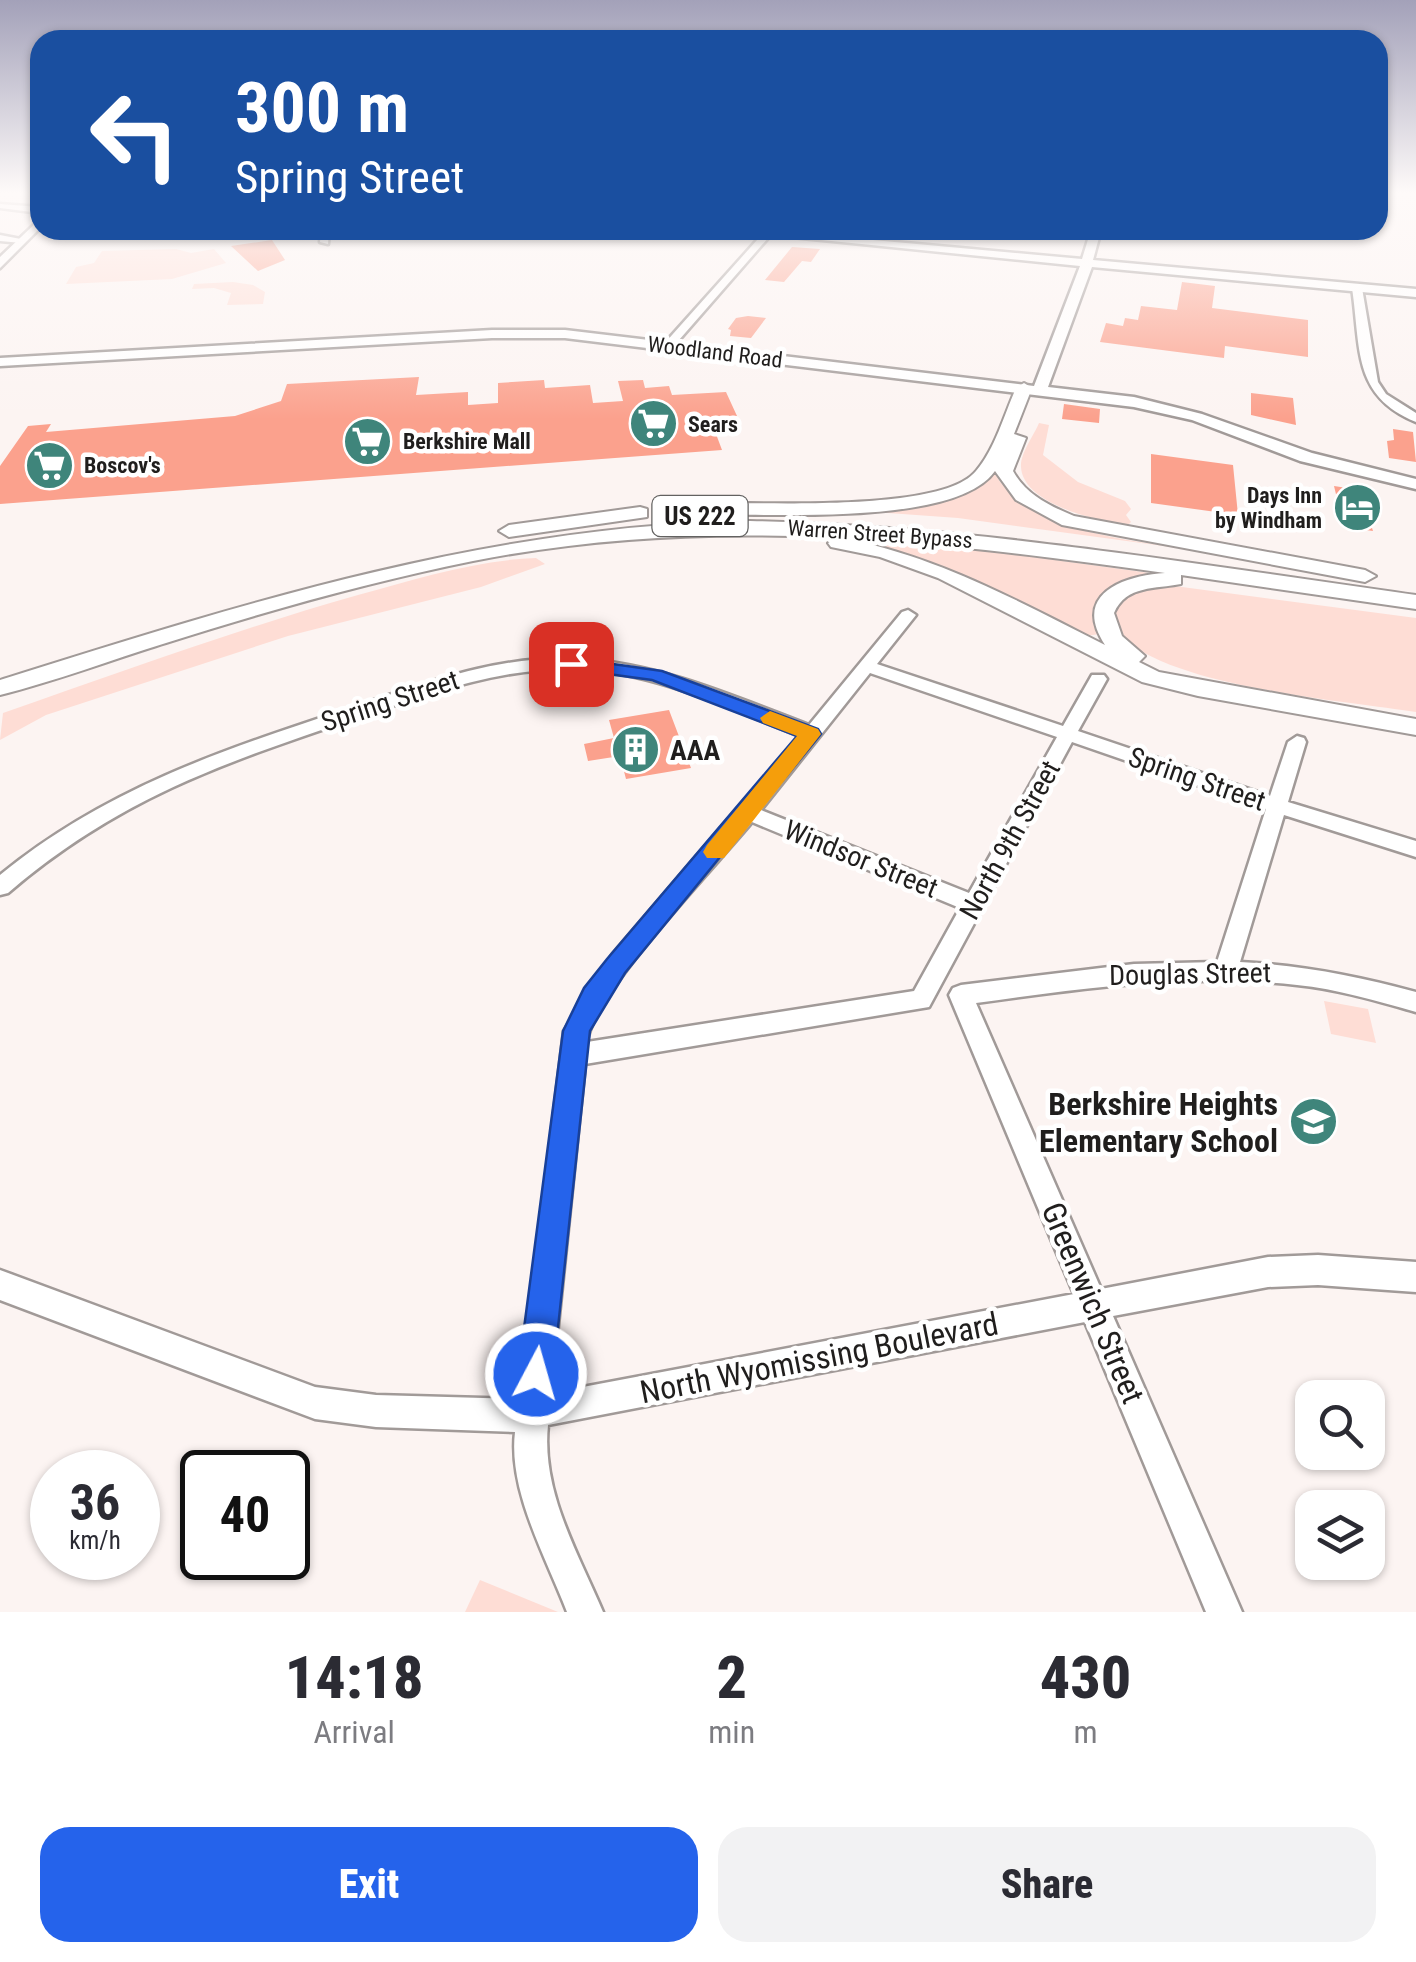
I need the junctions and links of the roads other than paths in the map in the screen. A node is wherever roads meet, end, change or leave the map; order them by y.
1 (737, 268) edge
2 (1083, 268) edge
3 (1132, 268) edge
4 (1357, 288) junction
5 (1416, 293) edge
6 (668, 346) junction
7 (0, 362) edge
8 (1032, 389) junction
9 (1416, 418) edge
10 (1416, 484) edge
11 (444, 545) junction
12 (492, 549) junction
13 (356, 580) junction
14 (1416, 588) edge
15 (1416, 604) edge
16 (908, 615) dead end
17 (866, 666) junction
18 (0, 674) edge
19 (1098, 679) dead end
20 (0, 688) edge
21 (0, 701) edge
22 (1416, 719) edge
23 (1416, 727) edge
24 (811, 734) junction
25 (1067, 735) junction
26 (1298, 742) dead end
27 (1276, 805) junction
28 (747, 812) junction
29 (1416, 849) edge
30 (0, 887) edge
31 (975, 905) junction
32 (1227, 968) junction
33 (962, 995) joint
34 (1416, 1002) edge
35 (571, 1055) junction
36 (1416, 1277) edge
37 (0, 1285) edge
38 (1095, 1306) junction
39 (531, 1413) junction
40 (585, 1612) edge
41 (1224, 1612) edge

1 - 6 street
2 - 8 main road
3 - 4 main road
4 - 5 main road
4 - 9 street
6 - 7 main road, Woodland Road
6 - 8 main road, Woodland Road
8 - 10 main road, Woodland Road
8 - 11 highway
8 - 14 highway
11 - 14 highway, Warren Street Bypass / US 222
11 - 18 highway, Warren Street Bypass / US 222
12 - 13 highway, Warren Street Bypass / US 222
12 - 15 highway, Warren Street Bypass / US 222
12 - 23 highway
13 - 20 highway, Warren Street Bypass / US 222
13 - 21 highway
15 - 22 highway
16 - 17 street
17 - 24 street
17 - 25 street, Spring Street
19 - 25 street, North 9th Street
24 - 28 street
24 - 30 street, Spring Street
25 - 27 street, Spring Street
25 - 31 street, North 9th Street
26 - 27 street
27 - 29 street, Spring Street
27 - 32 street
28 - 31 street, Windsor Street
28 - 35 street
31 - 35 street, North 9th Street
32 - 33 street, Douglas Street
32 - 34 street, Douglas Street
33 - 38 street, Greenwich Street
35 - 39 street
36 - 38 street, North Wyomissing Boulevard
37 - 39 street, North Wyomissing Boulevard
38 - 39 street, North Wyomissing Boulevard
38 - 41 street, Greenwich Street
39 - 40 street

